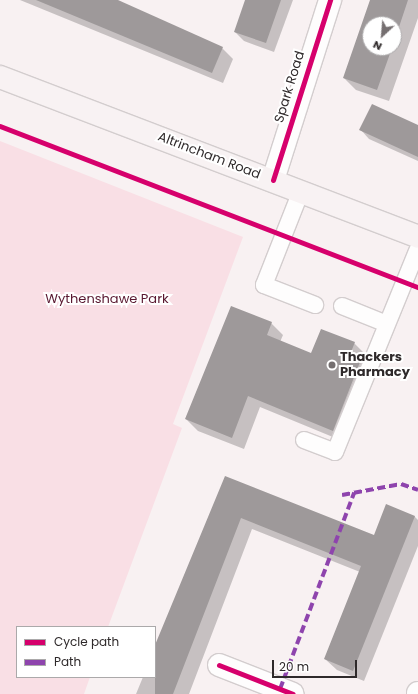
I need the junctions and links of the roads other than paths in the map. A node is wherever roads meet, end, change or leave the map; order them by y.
1 (330, 0) edge
2 (0, 77) edge
3 (273, 180) junction
4 (301, 191) junction
5 (418, 237) edge
6 (418, 249) edge
7 (315, 305) dead end
8 (342, 306) dead end
9 (387, 324) junction
10 (304, 440) dead end
11 (219, 665) dead end
12 (293, 694) edge

1 - 3 street, Spark Road
2 - 3 highway, Altrincham Road
3 - 4 highway, Altrincham Road
4 - 5 highway, Altrincham Road
4 - 7 lane
6 - 9 lane
8 - 9 lane
9 - 10 lane
11 - 12 street

